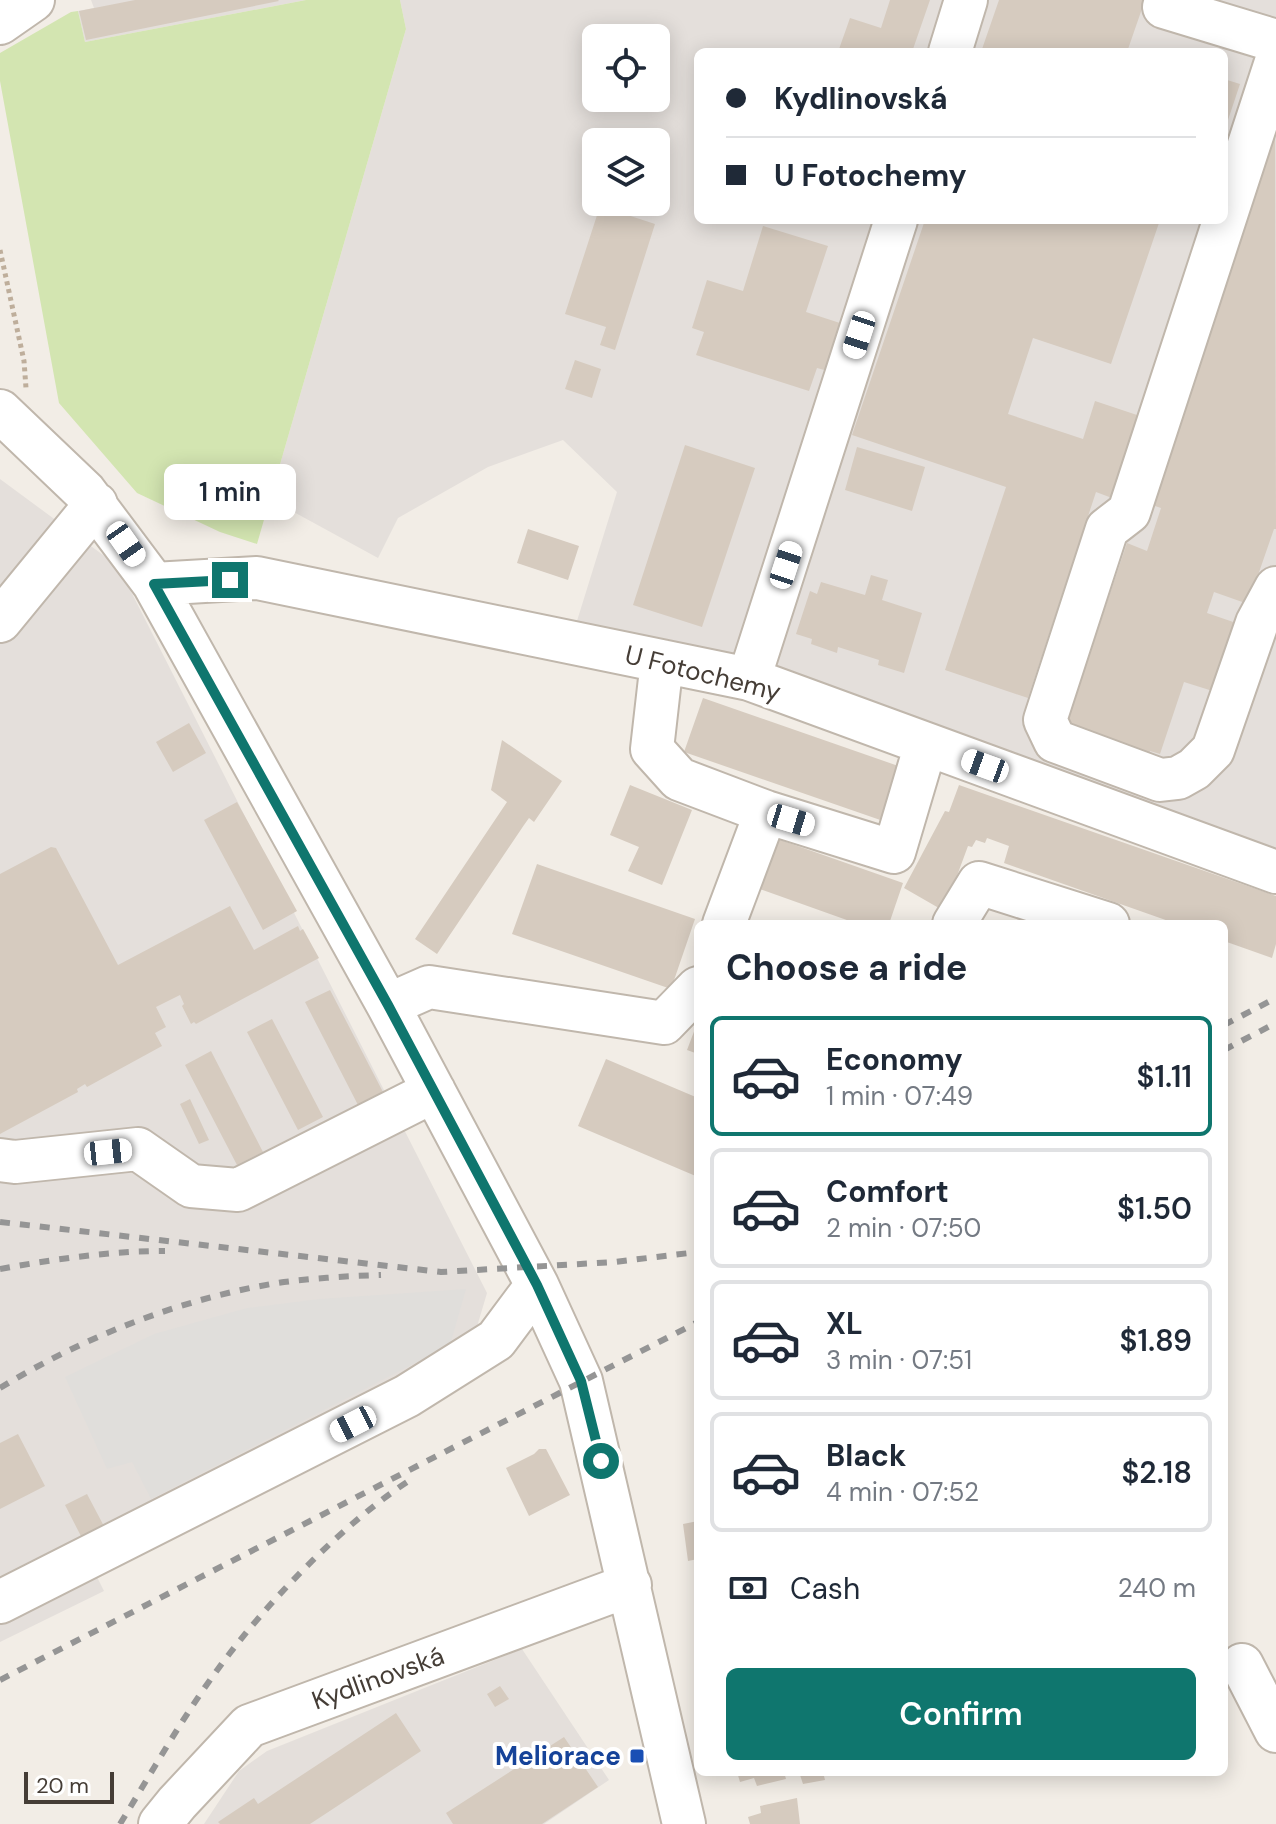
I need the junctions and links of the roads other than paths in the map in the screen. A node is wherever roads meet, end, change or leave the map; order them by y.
1 (33, 0) edge
2 (966, 0) edge
3 (1164, 7) dead end
4 (0, 23) edge
5 (1276, 41) edge
6 (951, 48) edge
7 (1276, 62) edge
8 (1228, 209) edge
9 (895, 224) edge
10 (1223, 224) edge
11 (14, 404) edge
12 (96, 504) junction
13 (154, 584) junction
14 (1276, 588) edge
15 (0, 621) edge
16 (662, 661) junction
17 (749, 679) junction
18 (926, 744) junction
19 (766, 812) junction
20 (1276, 872) edge
21 (726, 920) edge
22 (956, 920) edge
23 (1095, 920) edge
24 (694, 992) edge
25 (388, 1005) junction
26 (434, 1091) junction
27 (0, 1160) edge
28 (537, 1285) junction
29 (630, 1585) junction
30 (0, 1602) edge
31 (1242, 1665) dead end
32 (1276, 1731) edge
33 (160, 1824) edge
34 (684, 1824) edge

1 - 4 street
2 - 6 street
3 - 5 street
7 - 8 street
9 - 17 street
10 - 14 street
11 - 12 street
12 - 13 street
12 - 15 street
13 - 16 street, U Fotochemy
13 - 25 street
16 - 17 street, U Fotochemy
16 - 19 street
17 - 18 street, U Fotochemy
18 - 19 street
18 - 20 street, U Fotochemy
19 - 21 street
22 - 23 street
24 - 25 street
25 - 26 street
26 - 27 street
26 - 28 street
28 - 29 street
28 - 30 street
29 - 33 street, Kydlinovská
29 - 34 street
31 - 32 street

